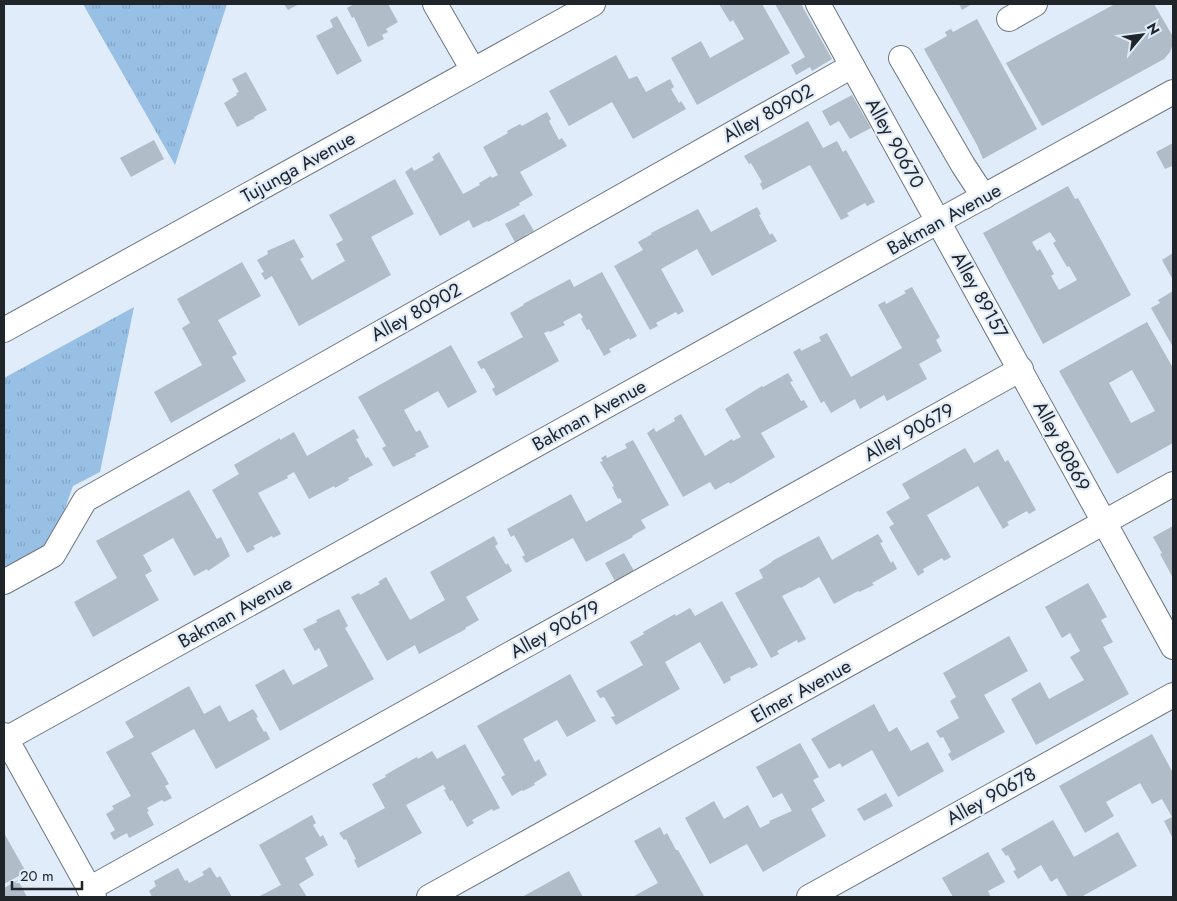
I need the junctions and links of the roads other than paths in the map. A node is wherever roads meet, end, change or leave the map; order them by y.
1 (435, 4) edge
2 (593, 4) edge
3 (818, 4) edge
4 (1035, 4) edge
5 (1009, 19) dead end
6 (901, 58) dead end
7 (852, 66) junction
8 (473, 70) junction
9 (1173, 92) edge
10 (984, 197) junction
11 (939, 221) junction
12 (4, 330) edge
13 (1021, 369) junction
14 (1173, 484) edge
15 (1104, 522) junction
16 (4, 582) edge
17 (1173, 647) edge
18 (1173, 694) edge
19 (5, 737) edge
20 (91, 893) edge
21 (429, 897) edge
22 (809, 897) edge

1 - 8 street
2 - 8 street, Tujunga Avenue
3 - 7 street, Alley 90670
4 - 5 street
6 - 10 street
7 - 11 street, Alley 90670
7 - 16 street, Alley 80902
8 - 12 street, Tujunga Avenue
9 - 10 street, Bakman Avenue
10 - 11 street, Bakman Avenue
11 - 13 street, Alley 89157
11 - 19 street, Bakman Avenue
13 - 15 street, Alley 80869
13 - 20 street, Alley 90679
14 - 15 street, Elmer Avenue
15 - 17 street, Alley 80869
15 - 21 street, Elmer Avenue
18 - 22 street, Alley 90678
19 - 20 street

